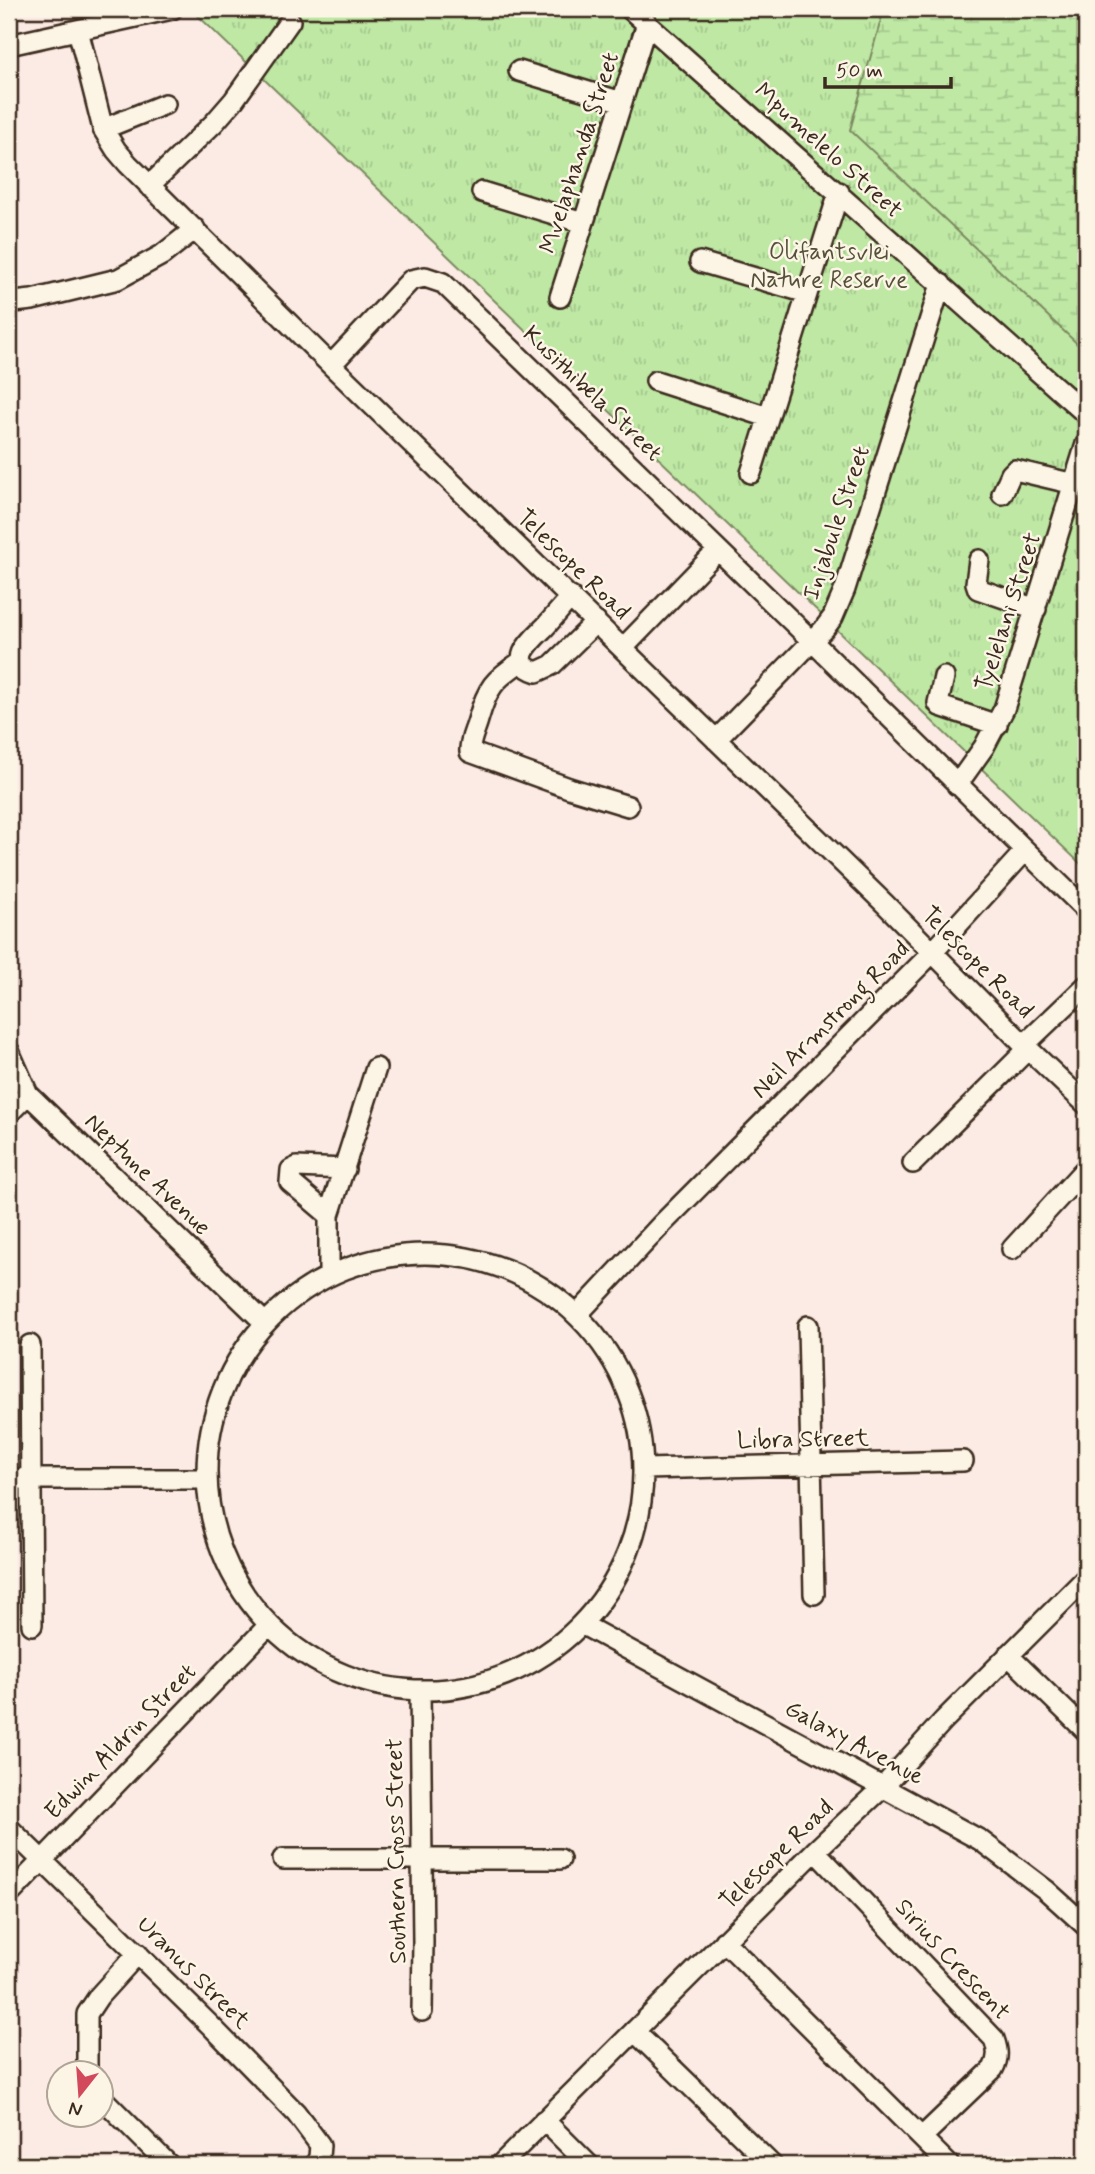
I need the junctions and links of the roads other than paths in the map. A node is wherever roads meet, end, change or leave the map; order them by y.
1 (172, 9) edge
2 (631, 9) edge
3 (290, 21) dead end
4 (648, 23) junction
5 (78, 30) junction
6 (9, 45) edge
7 (519, 71) dead end
8 (622, 102) junction
9 (165, 104) dead end
10 (103, 129) junction
11 (149, 186) junction
12 (482, 192) dead end
13 (839, 192) junction
14 (583, 223) junction
15 (195, 229) junction
16 (701, 262) dead end
17 (940, 284) junction
18 (807, 293) junction
19 (560, 297) dead end
20 (9, 299) edge
21 (331, 365) junction
22 (656, 381) dead end
23 (1086, 414) edge
24 (768, 417) junction
25 (1086, 444) edge
26 (751, 473) dead end
27 (1074, 484) junction
28 (1002, 494) dead end
29 (718, 550) junction
30 (979, 560) dead end
31 (571, 597) junction
32 (1036, 609) junction
33 (596, 622) junction
34 (812, 640) junction
35 (623, 648) junction
36 (522, 661) junction
37 (944, 677) dead end
38 (997, 725) junction
39 (716, 740) junction
40 (957, 785) junction
41 (628, 806) dead end
42 (1025, 851) junction
43 (1086, 910) edge
44 (932, 953) junction
45 (1086, 986) edge
46 (1026, 1047) junction
47 (9, 1051) edge
48 (376, 1068) dead end
49 (28, 1094) junction
50 (1086, 1104) edge
51 (9, 1114) edge
52 (913, 1163) dead end
53 (1086, 1168) edge
54 (345, 1169) junction
55 (329, 1215) junction
56 (1012, 1249) dead end
57 (329, 1276) junction
58 (577, 1315) junction
59 (265, 1323) junction
60 (808, 1326) dead end
61 (30, 1345) dead end
62 (963, 1461) dead end
63 (811, 1464) junction
64 (645, 1469) junction
65 (9, 1479) edge
66 (31, 1479) junction
67 (206, 1479) junction
68 (1086, 1578) edge
69 (814, 1594) dead end
70 (32, 1625) dead end
71 (269, 1625) junction
72 (583, 1625) junction
73 (1008, 1655) junction
74 (419, 1690) junction
75 (1086, 1731) edge
76 (883, 1787) junction
77 (9, 1828) edge
78 (815, 1851) junction
79 (42, 1859) junction
80 (283, 1859) dead end
81 (560, 1859) dead end
82 (420, 1860) junction
83 (9, 1895) edge
84 (1086, 1926) edge
85 (723, 1941) junction
86 (138, 1953) junction
87 (422, 2011) dead end
88 (634, 2031) junction
89 (87, 2058) edge
90 (116, 2112) edge
91 (544, 2120) junction
92 (922, 2137) junction
93 (169, 2165) edge
94 (315, 2165) edge
95 (500, 2165) edge
96 (589, 2165) edge
97 (772, 2165) edge
98 (949, 2165) edge

1 - 5 street
2 - 4 street, Mpumelelo Street
3 - 11 street
4 - 8 street, Mvelaphanda Street
4 - 13 street, Mpumelelo Street
5 - 6 street
5 - 10 street, Telescope Road
7 - 8 street
8 - 14 street, Mvelaphanda Street
9 - 10 street
10 - 11 street, Telescope Road
11 - 15 street, Telescope Road
12 - 14 street
13 - 17 street, Mpumelelo Street
13 - 18 street
14 - 19 street, Mvelaphanda Street
15 - 20 street
15 - 21 street, Telescope Road
16 - 18 street
17 - 23 street, Mpumelelo Street
17 - 34 street, Injabule Street
18 - 24 street
21 - 29 street, Kusithibela Street
21 - 31 street, Telescope Road
22 - 24 street
24 - 26 street
25 - 27 street, Tyelelani Street
27 - 28 street
27 - 32 street, Tyelelani Street
29 - 34 street, Kusithibela Street
29 - 35 street
30 - 32 street
31 - 33 street, Telescope Road
31 - 36 street
32 - 38 street, Tyelelani Street
33 - 35 street, Telescope Road
33 - 36 street
34 - 39 street, Injabule Street
34 - 40 street
35 - 39 street, Telescope Road
36 - 41 street
37 - 38 street
38 - 40 street, Tyelelani Street
39 - 44 street, Telescope Road
40 - 42 street
42 - 43 street
42 - 44 street, Neil Armstrong Road
44 - 46 street, Telescope Road
44 - 58 street, Neil Armstrong Road
45 - 46 street
46 - 50 street, Telescope Road
46 - 52 street
47 - 49 street, Neptune Avenue
48 - 54 street
49 - 51 street
49 - 59 street, Neptune Avenue
53 - 56 street
54 - 55 street
54 - 55 street
55 - 57 street
57 - 58 street
57 - 59 street
58 - 64 street
59 - 67 street
60 - 63 street
61 - 66 street
62 - 63 street, Libra Street
63 - 64 street, Libra Street
63 - 69 street
64 - 72 street
65 - 66 street
66 - 67 street
66 - 70 street
67 - 71 street
68 - 73 street, Telescope Road
71 - 74 street
71 - 79 street, Edwin Aldrin Street
72 - 74 street
72 - 76 street, Galaxy Avenue
73 - 75 street
73 - 76 street, Telescope Road
74 - 82 street, Southern Cross Street
76 - 78 street, Telescope Road
76 - 84 street, Galaxy Avenue
77 - 79 street, Uranus Street
78 - 85 street, Telescope Road
78 - 92 street, Sirius Crescent
79 - 83 street, Edwin Aldrin Street
79 - 86 street, Uranus Street
80 - 82 street
81 - 82 street
82 - 87 street, Southern Cross Street
85 - 88 street, Telescope Road
85 - 92 street
86 - 89 street
86 - 94 street, Uranus Street
88 - 91 street, Telescope Road
88 - 97 street
90 - 93 street
91 - 95 street, Telescope Road
91 - 96 street
92 - 98 street

